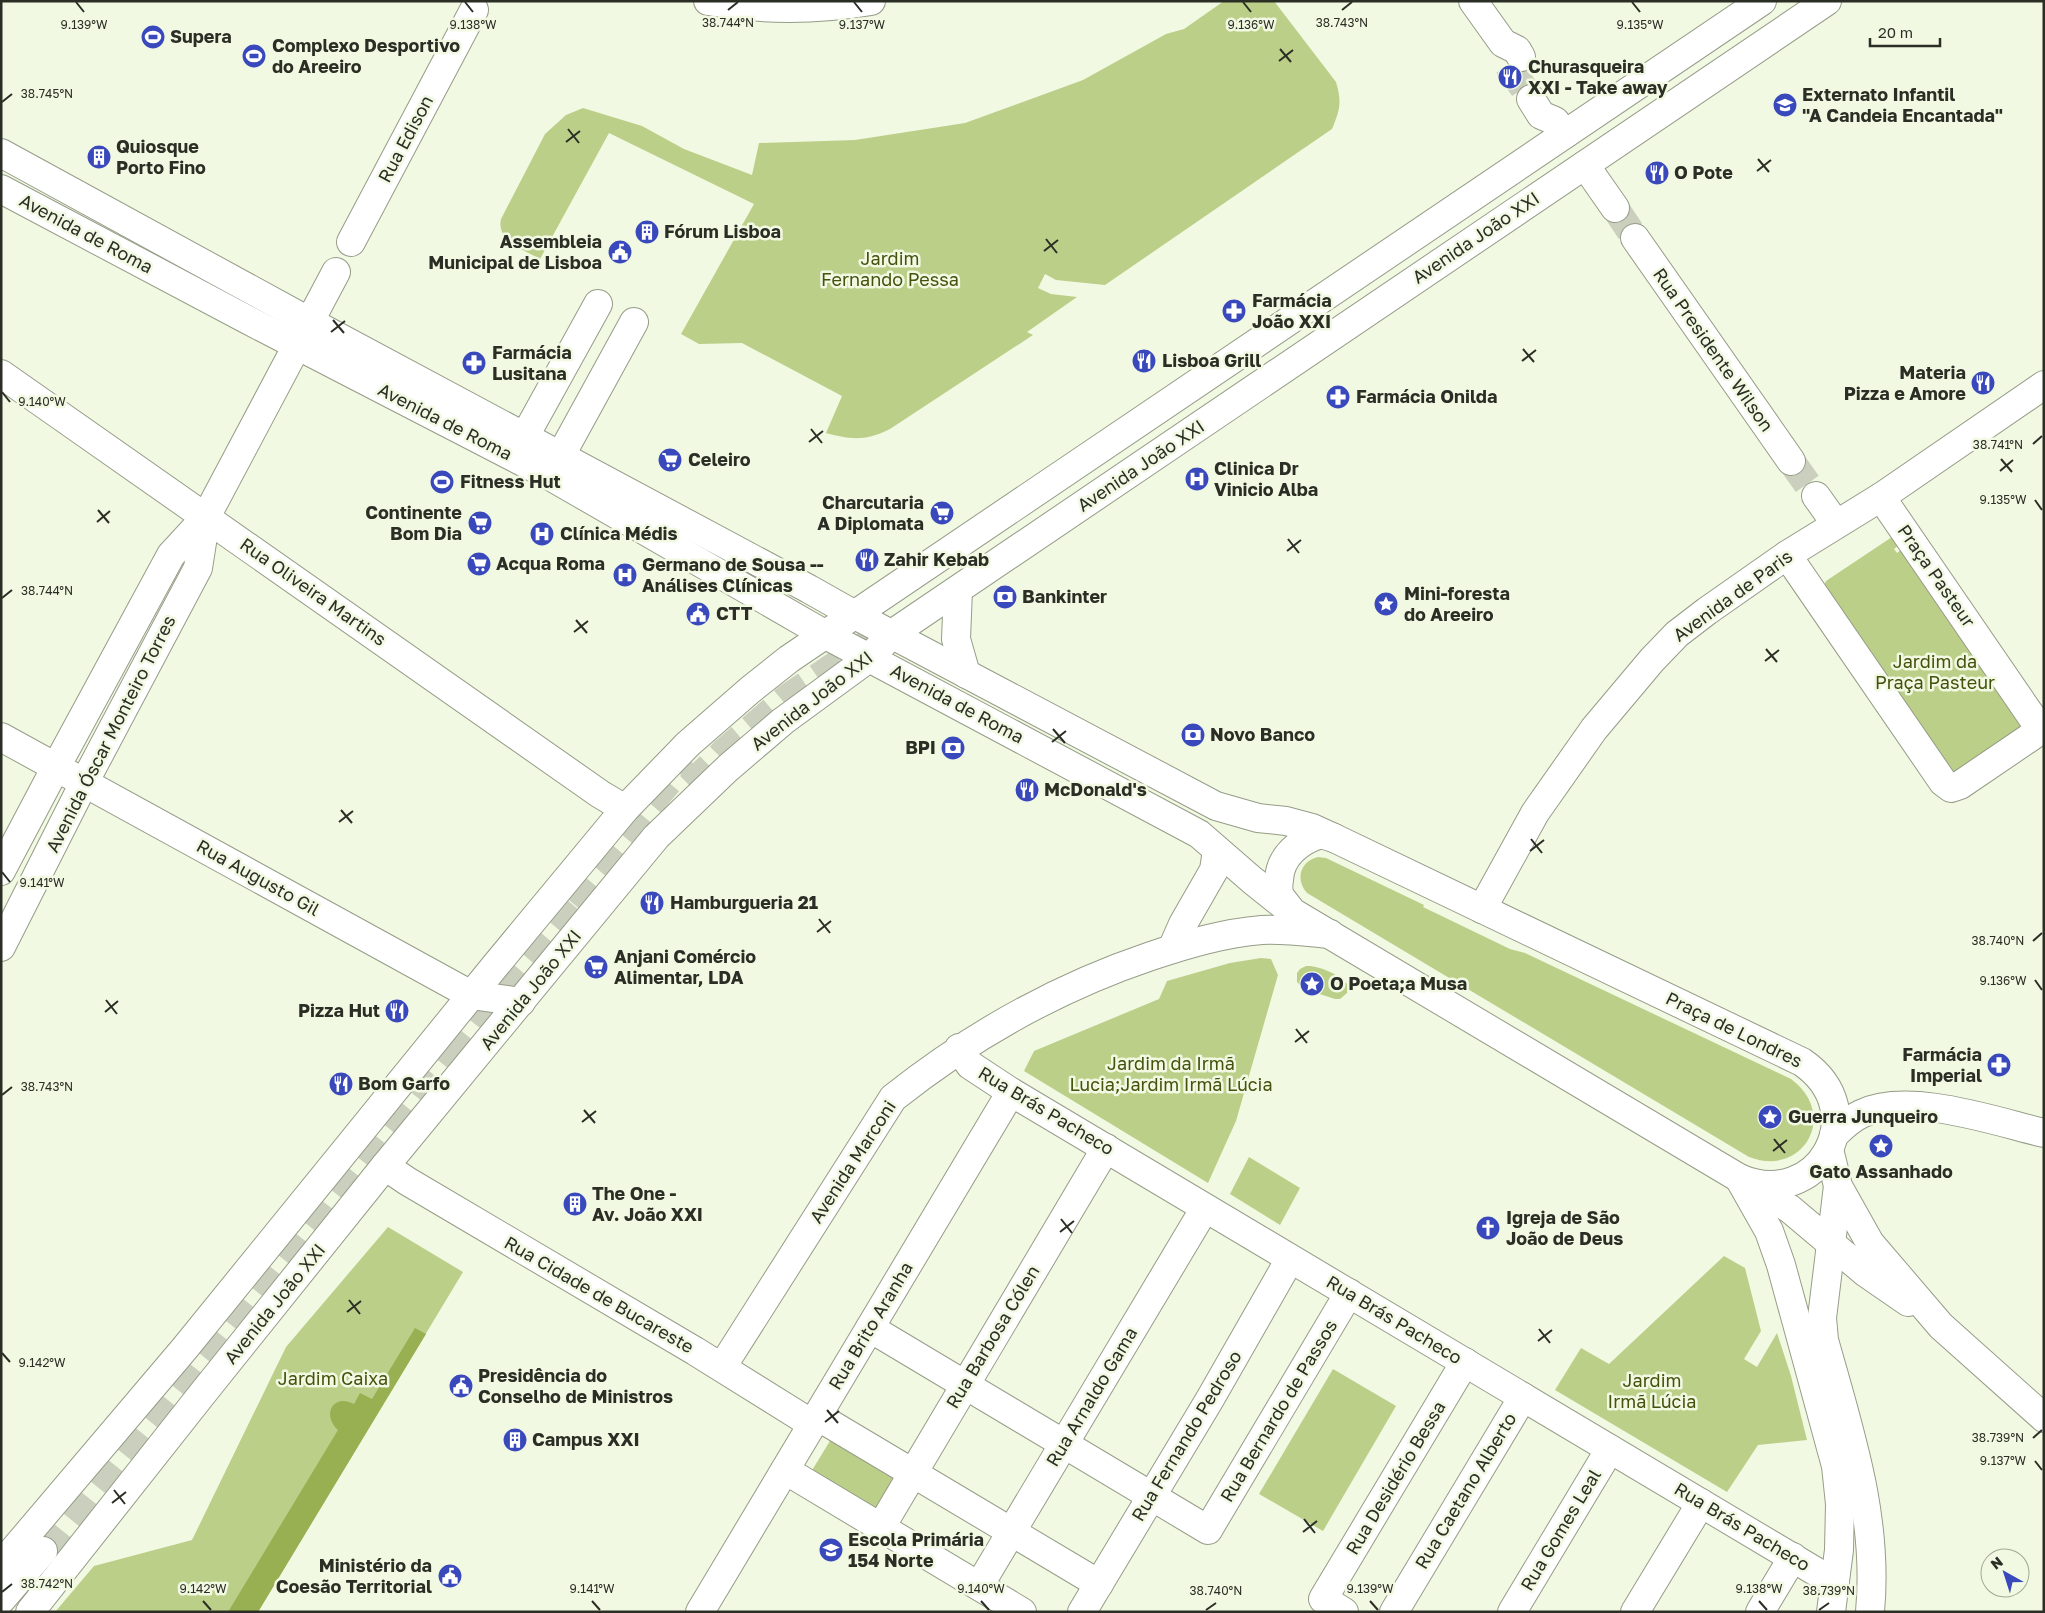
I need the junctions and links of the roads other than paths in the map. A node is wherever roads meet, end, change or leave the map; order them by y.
1 (708, 1) edge
2 (871, 1) edge
3 (1473, 1) edge
4 (1762, 1) edge
5 (1827, 1) edge
6 (474, 10) dead end
7 (1511, 55) tunnel mouth
8 (1538, 95) tunnel mouth
9 (1560, 128) junction
10 (1, 153) edge
11 (1585, 165) junction
12 (1, 189) edge
13 (1614, 208) tunnel mouth
14 (1636, 238) tunnel mouth
15 (351, 242) dead end
16 (336, 272) dead end
17 (598, 304) dead end
18 (634, 322) dead end
19 (303, 333) junction
20 (1, 374) edge
21 (2044, 385) edge
22 (524, 436) junction
23 (1791, 461) tunnel mouth
24 (555, 466) junction
25 (1816, 496) tunnel mouth
26 (1881, 497) junction
27 (206, 517) junction
28 (1836, 524) junction
29 (1787, 555) junction
30 (958, 590) junction
31 (855, 615) junction
32 (892, 634) junction
33 (826, 635) junction
34 (869, 658) junction
35 (966, 674) junction
36 (1, 737) edge
37 (56, 767) junction
38 (84, 783) junction
39 (625, 809) junction
40 (656, 837) junction
41 (1334, 838) junction
42 (1217, 850) junction
43 (1, 871) edge
44 (1482, 909) junction
45 (1292, 912) junction
46 (1330, 934) junction
47 (1, 947) edge
48 (1172, 949) junction
49 (471, 995) junction
50 (521, 1002) junction
51 (959, 1048) junction
52 (1012, 1092) junction
53 (2044, 1133) edge
54 (1832, 1142) junction
55 (1106, 1148) junction
56 (386, 1166) junction
57 (1739, 1178) junction
58 (1838, 1186) junction
59 (1205, 1208) junction
60 (1831, 1244) junction
61 (1290, 1259) junction
62 (1349, 1293) junction
63 (1941, 1326) junction
64 (870, 1328) junction
65 (185, 1348) junction
66 (1465, 1362) junction
67 (722, 1367) junction
68 (966, 1384) junction
69 (203, 1393) junction
70 (1523, 1397) junction
71 (2044, 1418) edge
72 (815, 1420) junction
73 (1064, 1444) junction
74 (1610, 1449) junction
75 (785, 1470) junction
76 (913, 1473) junction
77 (1152, 1496) junction
78 (1701, 1503) junction
79 (880, 1527) junction
80 (1011, 1532) junction
81 (43, 1550) tunnel mouth
82 (1793, 1558) junction
83 (1, 1565) edge
84 (1835, 1583) junction
85 (1099, 1584) junction
86 (979, 1586) junction
87 (1, 1600) edge
88 (30, 1612) edge
89 (700, 1612) edge
90 (1022, 1612) edge
91 (1082, 1612) edge
92 (1344, 1612) edge
93 (1394, 1612) edge
94 (1512, 1612) edge
95 (1635, 1612) edge
96 (1760, 1612) edge
97 (1831, 1612) edge
98 (1870, 1612) edge

1 - 2 street
3 - 7 street
4 - 9 street, Avenida João XXI
5 - 11 street, Avenida João XXI
6 - 15 street, Rua Edison
8 - 9 street
9 - 11 street
9 - 31 street, Avenida João XXI
10 - 19 street, Avenida de Roma
11 - 13 street
11 - 30 street, Avenida João XXI
12 - 19 street, Avenida de Roma
14 - 23 street, Rua Presidente Wilson
16 - 19 street
17 - 22 street, Avenida de Roma
18 - 24 street
19 - 22 street, Avenida de Roma
19 - 24 street, Avenida de Roma
19 - 27 street, Avenida Óscar Monteiro Torres
20 - 27 street, Rua Oliveira Martins
21 - 26 street, Avenida de Paris
22 - 24 street, Avenida de Roma
24 - 31 street, Avenida de Roma
24 - 33 street, Avenida de Roma
25 - 28 street
26 - 28 street, Avenida de Paris
26 - 29 street, Praça Pasteur
27 - 37 street, Avenida Óscar Monteiro Torres
27 - 38 street, Avenida Óscar Monteiro Torres
27 - 39 street, Rua Oliveira Martins
28 - 29 street, Avenida de Paris
29 - 44 street, Avenida de Paris
30 - 32 street, Avenida João XXI
30 - 35 street
31 - 32 street, Avenida de Roma
31 - 33 street, Avenida João XXI
32 - 34 street, Avenida João XXI
32 - 35 street, Avenida de Roma
33 - 34 street, Avenida de Roma
33 - 39 street, Avenida João XXI
34 - 40 street, Avenida João XXI
34 - 42 street, Avenida de Roma
35 - 41 street, Avenida de Roma
36 - 37 street, Rua Augusto Gil
37 - 38 street, Rua Augusto Gil
37 - 43 street, Avenida Óscar Monteiro Torres
38 - 47 street, Avenida Óscar Monteiro Torres
38 - 49 street, Rua Augusto Gil
39 - 40 street, Rua Oliveira Martins
39 - 49 street, Avenida João XXI
40 - 50 street, Avenida João XXI
41 - 44 street, Praça de Londres
41 - 45 street, Praça de Londres
42 - 45 street, Avenida de Roma
42 - 48 street
44 - 54 street, Praça de Londres
45 - 46 street, Praça de Londres
46 - 48 street, Avenida Marconi
46 - 57 street, Praça de Londres
48 - 51 street, Avenida Marconi
49 - 50 street, Rua Augusto Gil
49 - 65 street, Avenida João XXI
50 - 56 street, Avenida João XXI
51 - 52 street, Rua Brás Pacheco
51 - 67 street, Avenida Marconi
52 - 55 street, Rua Brás Pacheco
52 - 64 street, Rua Brito Aranha
53 - 54 street
54 - 57 street, Praça de Londres
54 - 58 street
55 - 59 street, Rua Brás Pacheco
55 - 68 street, Rua Barbosa Cólen
56 - 67 street, Rua Cidade de Bucareste
56 - 69 street, Avenida João XXI
57 - 60 street
57 - 84 street
58 - 60 street
58 - 63 street
59 - 61 street, Rua Brás Pacheco
59 - 73 street, Rua Arnaldo Gama
60 - 63 street
60 - 98 street
61 - 62 street, Rua Brás Pacheco
61 - 77 street, Rua Fernando Pedroso
62 - 66 street, Rua Brás Pacheco
62 - 77 street, Rua Bernardo de Passos
63 - 71 street
64 - 68 street
64 - 72 street, Rua Brito Aranha
65 - 69 street
65 - 83 street, Avenida João XXI
66 - 70 street, Rua Brás Pacheco
66 - 92 street, Rua Desidério Bessa
67 - 72 street, Rua Cidade de Bucareste
68 - 73 street
68 - 76 street, Rua Barbosa Cólen
69 - 88 street, Avenida João XXI
70 - 74 street, Rua Brás Pacheco
70 - 93 street, Rua Caetano Alberto
72 - 75 street, Rua Brito Aranha
72 - 76 street, Rua Cidade de Bucareste
73 - 77 street
73 - 80 street, Rua Arnaldo Gama
74 - 78 street, Rua Brás Pacheco
74 - 94 street, Rua Gomes Leal
75 - 79 street
75 - 89 street, Rua Brito Aranha
76 - 79 street, Rua Barbosa Cólen
76 - 80 street, Rua Cidade de Bucareste
77 - 85 street, Rua Fernando Pedroso
78 - 82 street, Rua Brás Pacheco
78 - 95 street
79 - 86 street
80 - 85 street, Rua Cidade de Bucareste
80 - 86 street, Rua Arnaldo Gama
81 - 87 street
82 - 84 street, Rua Brás Pacheco
82 - 96 street
84 - 97 street
85 - 91 street, Rua Fernando Pedroso
86 - 90 street

